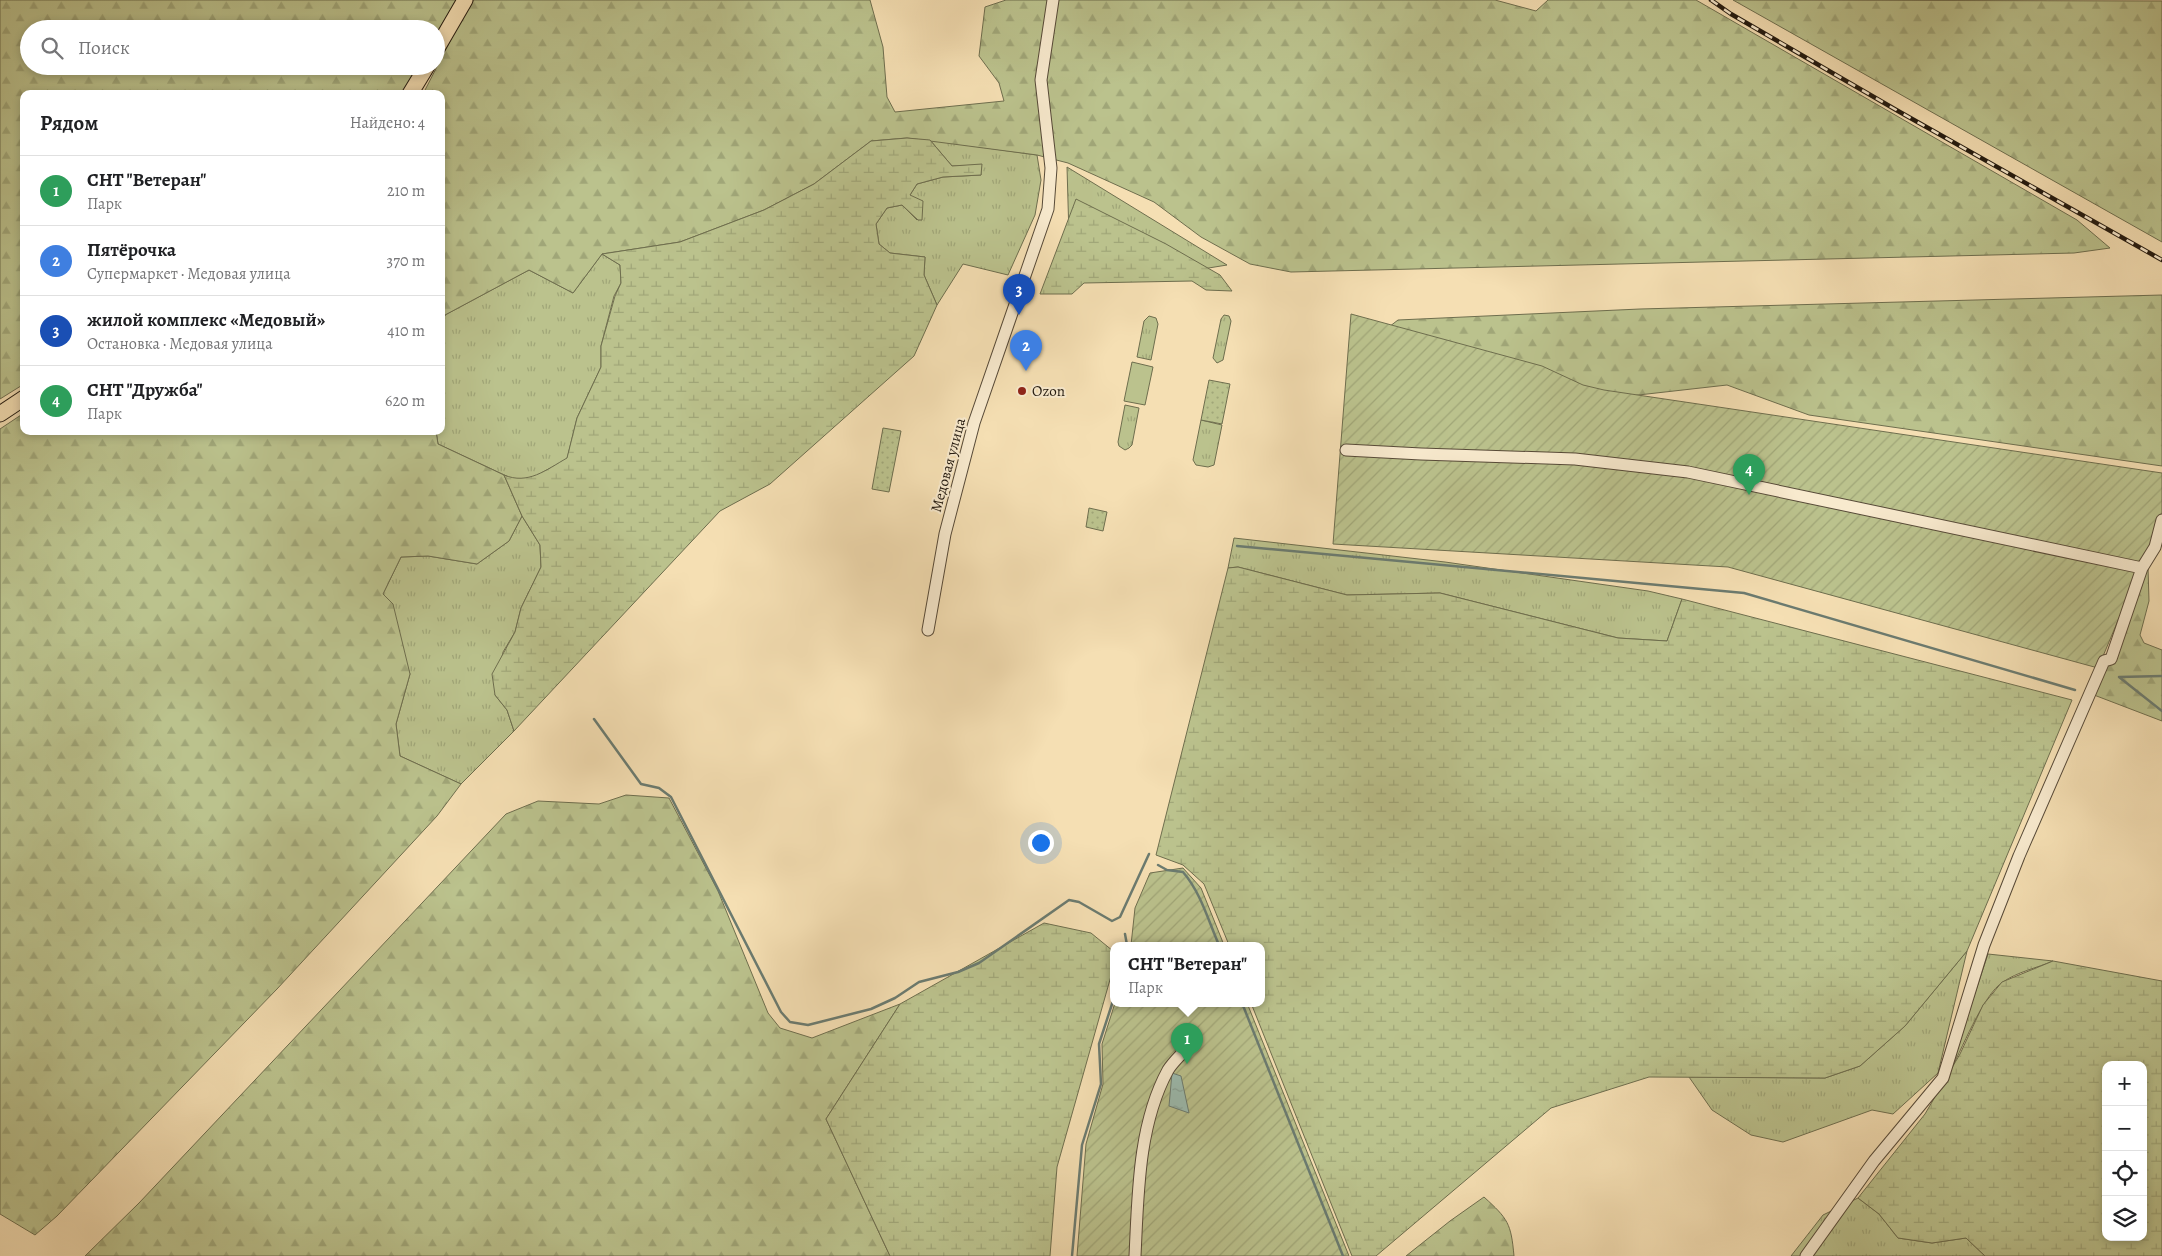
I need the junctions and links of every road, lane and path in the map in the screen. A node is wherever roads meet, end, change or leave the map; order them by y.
1 (465, 0) edge
2 (1052, 0) edge
3 (445, 34) edge
4 (422, 75) edge
5 (412, 90) edge
6 (20, 401) edge
7 (0, 414) edge
8 (1346, 450) dead end
9 (2162, 520) edge
10 (2142, 568) junction
11 (928, 630) dead end
12 (1186, 1050) dead end
13 (1135, 1256) edge
14 (1806, 1256) edge

1 - 3 main road
2 - 11 street, Медовая улица
4 - 5 main road
6 - 7 main road
8 - 10 street
9 - 10 street
10 - 14 street
12 - 13 street

